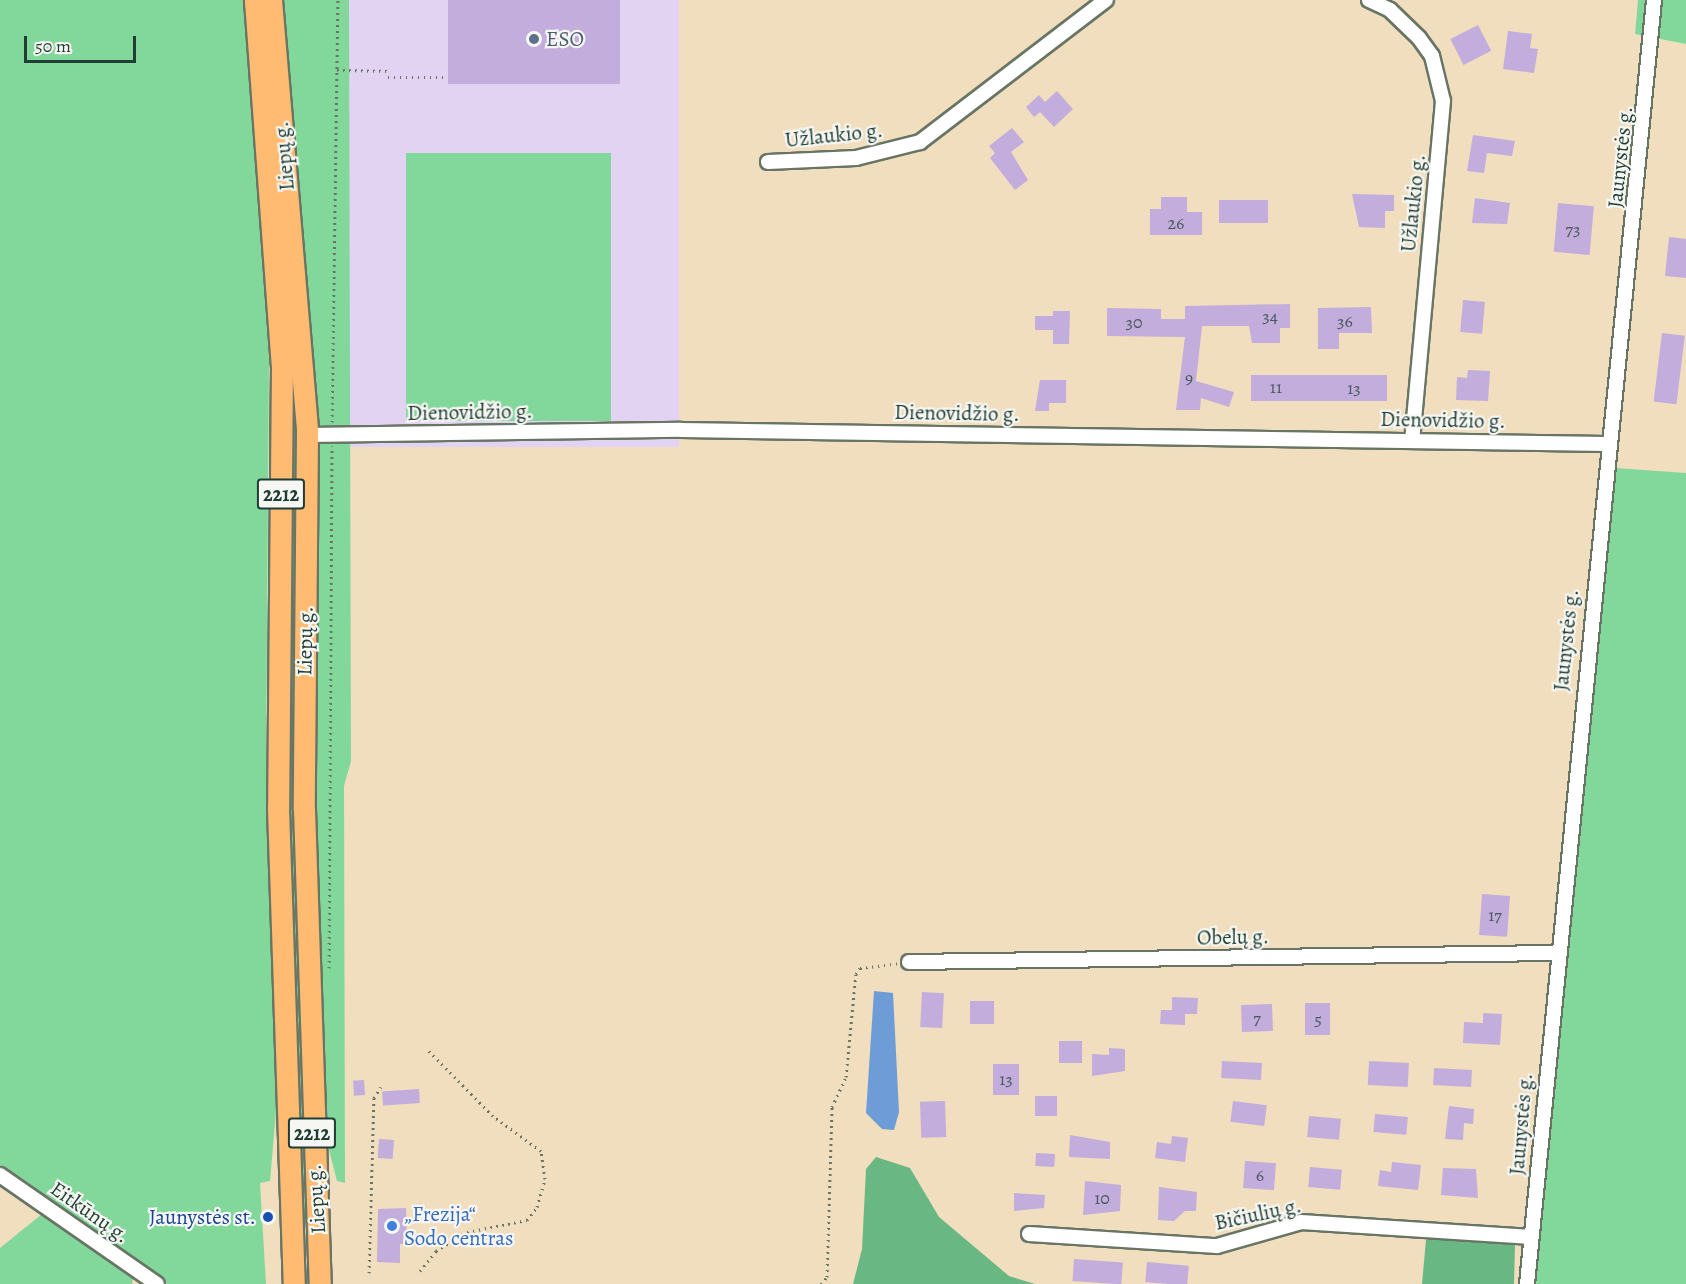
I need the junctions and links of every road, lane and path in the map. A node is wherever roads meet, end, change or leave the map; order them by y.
1 (338, 0) edge
2 (1106, 0) edge
3 (1370, 0) edge
4 (1654, 0) edge
5 (263, 2) edge
6 (337, 70) junction
7 (388, 70) dead end
8 (388, 77) dead end
9 (447, 77) dead end
10 (768, 162) dead end
11 (307, 435) junction
12 (332, 435) junction
13 (1412, 440) junction
14 (1607, 444) junction
15 (1557, 953) junction
16 (909, 962) joint
17 (329, 971) dead end
18 (426, 1048) dead end
19 (381, 1087) dead end
20 (0, 1175) edge
21 (1029, 1234) dead end
22 (1532, 1237) junction
23 (420, 1271) dead end
24 (369, 1273) dead end
25 (157, 1284) edge
26 (294, 1284) edge
27 (320, 1284) edge
28 (821, 1284) edge
29 (1527, 1284) edge

1 - 6 path
2 - 10 street, Užlaukio g.
3 - 13 street, Užlaukio g.
4 - 14 street, Jaunystės g.
5 - 11 main road, Liepų g. / 2212
5 - 26 main road, Liepų g. / 2212
6 - 7 path
6 - 12 path
8 - 9 path
11 - 12 street, Dienovidžio g.
11 - 27 main road, Liepų g. / 2212
12 - 13 street, Dienovidžio g.
12 - 17 path
13 - 14 street, Dienovidžio g.
14 - 15 street, Jaunystės g.
15 - 16 street, Obelų g.
15 - 22 street, Jaunystės g.
16 - 28 path
18 - 23 path
19 - 24 path
20 - 25 street, Eitkūnų g.
21 - 22 street, Bičiulių g.
22 - 29 street, Jaunystės g.

